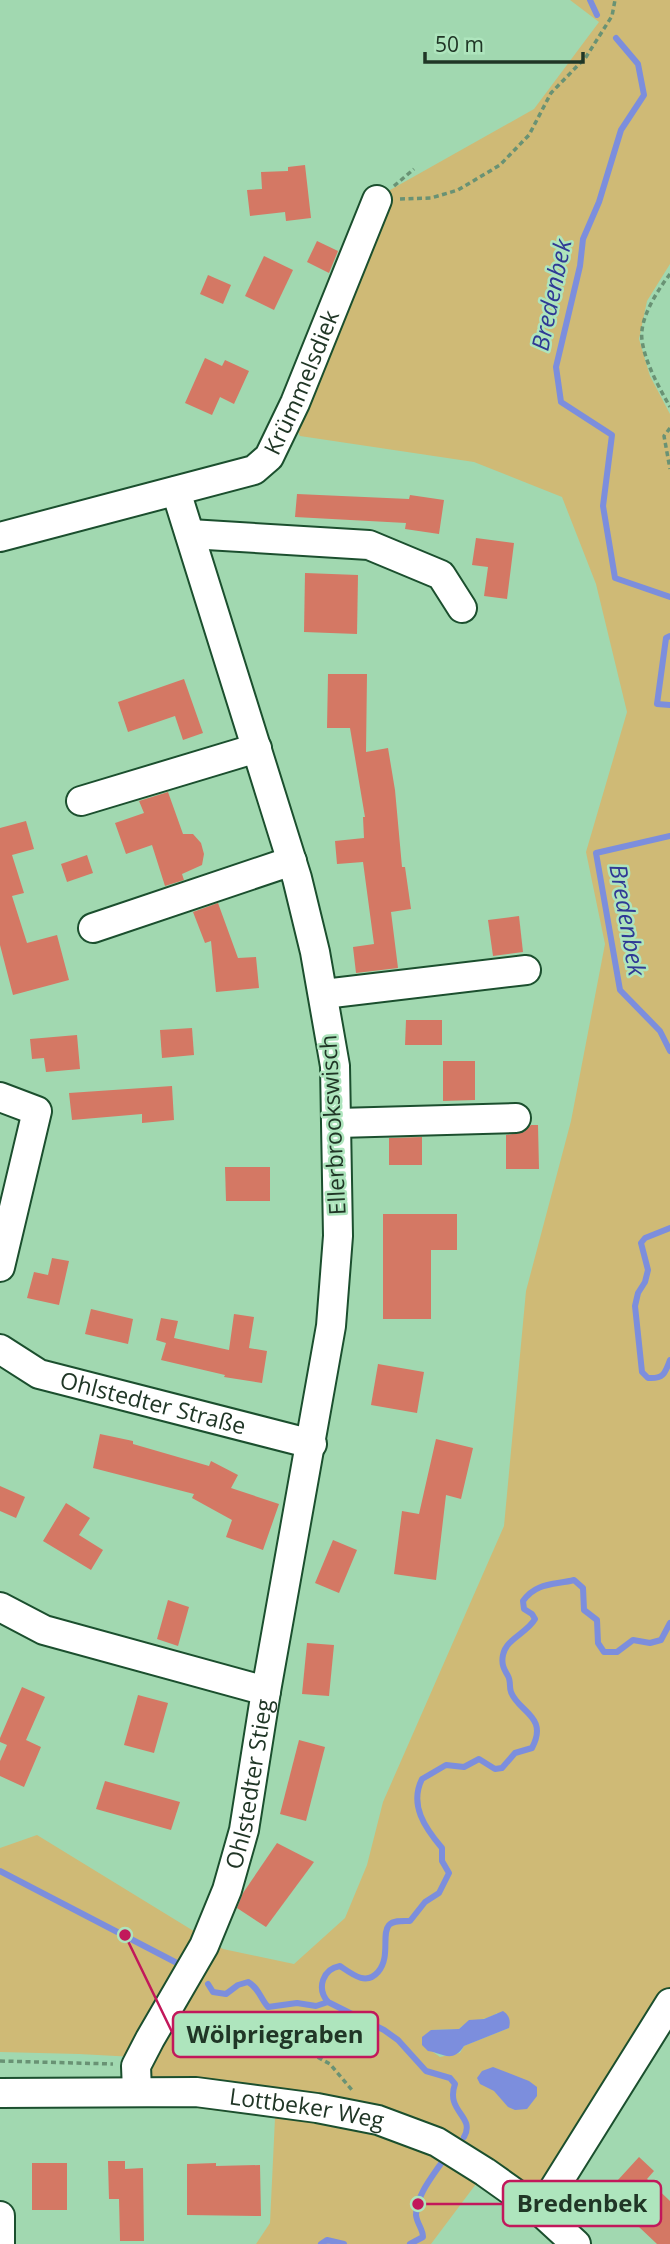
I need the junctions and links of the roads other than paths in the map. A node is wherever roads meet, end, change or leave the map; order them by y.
1 (377, 201) road end
2 (176, 491) junction
3 (190, 534) junction
4 (0, 537) edge
5 (462, 608) dead end
6 (257, 748) junction
7 (81, 802) dead end
8 (292, 861) junction
9 (93, 928) dead end
10 (526, 970) dead end
11 (324, 995) junction
12 (0, 1097) edge
13 (516, 1118) dead end
14 (338, 1123) junction
15 (0, 1267) edge
16 (0, 1349) edge
17 (312, 1444) junction
18 (0, 1606) edge
19 (266, 1691) junction
20 (670, 2003) edge
21 (136, 2079) junction
22 (0, 2092) edge
23 (540, 2211) junction
24 (0, 2217) edge
25 (0, 2244) edge
26 (576, 2244) edge

1 - 2 street, Krümmelsdiek
2 - 3 street, Ellerbrookswisch
2 - 4 street, Krümmelsdiek
3 - 5 street
3 - 6 street, Ellerbrookswisch
6 - 7 street
6 - 8 street, Ellerbrookswisch
8 - 9 street
8 - 11 street, Ellerbrookswisch
10 - 11 street
11 - 14 street, Ellerbrookswisch
12 - 15 street
13 - 14 street
14 - 17 street, Ellerbrookswisch
16 - 17 street, Ohlstedter Straße
17 - 19 street, Ellerbrookswisch
18 - 19 street, Ohlstedter Stieg
19 - 21 street, Ohlstedter Stieg
20 - 23 street
21 - 22 street, Lottbeker Weg
21 - 23 street, Lottbeker Weg
23 - 26 street, Lottbeker Weg
24 - 25 street

